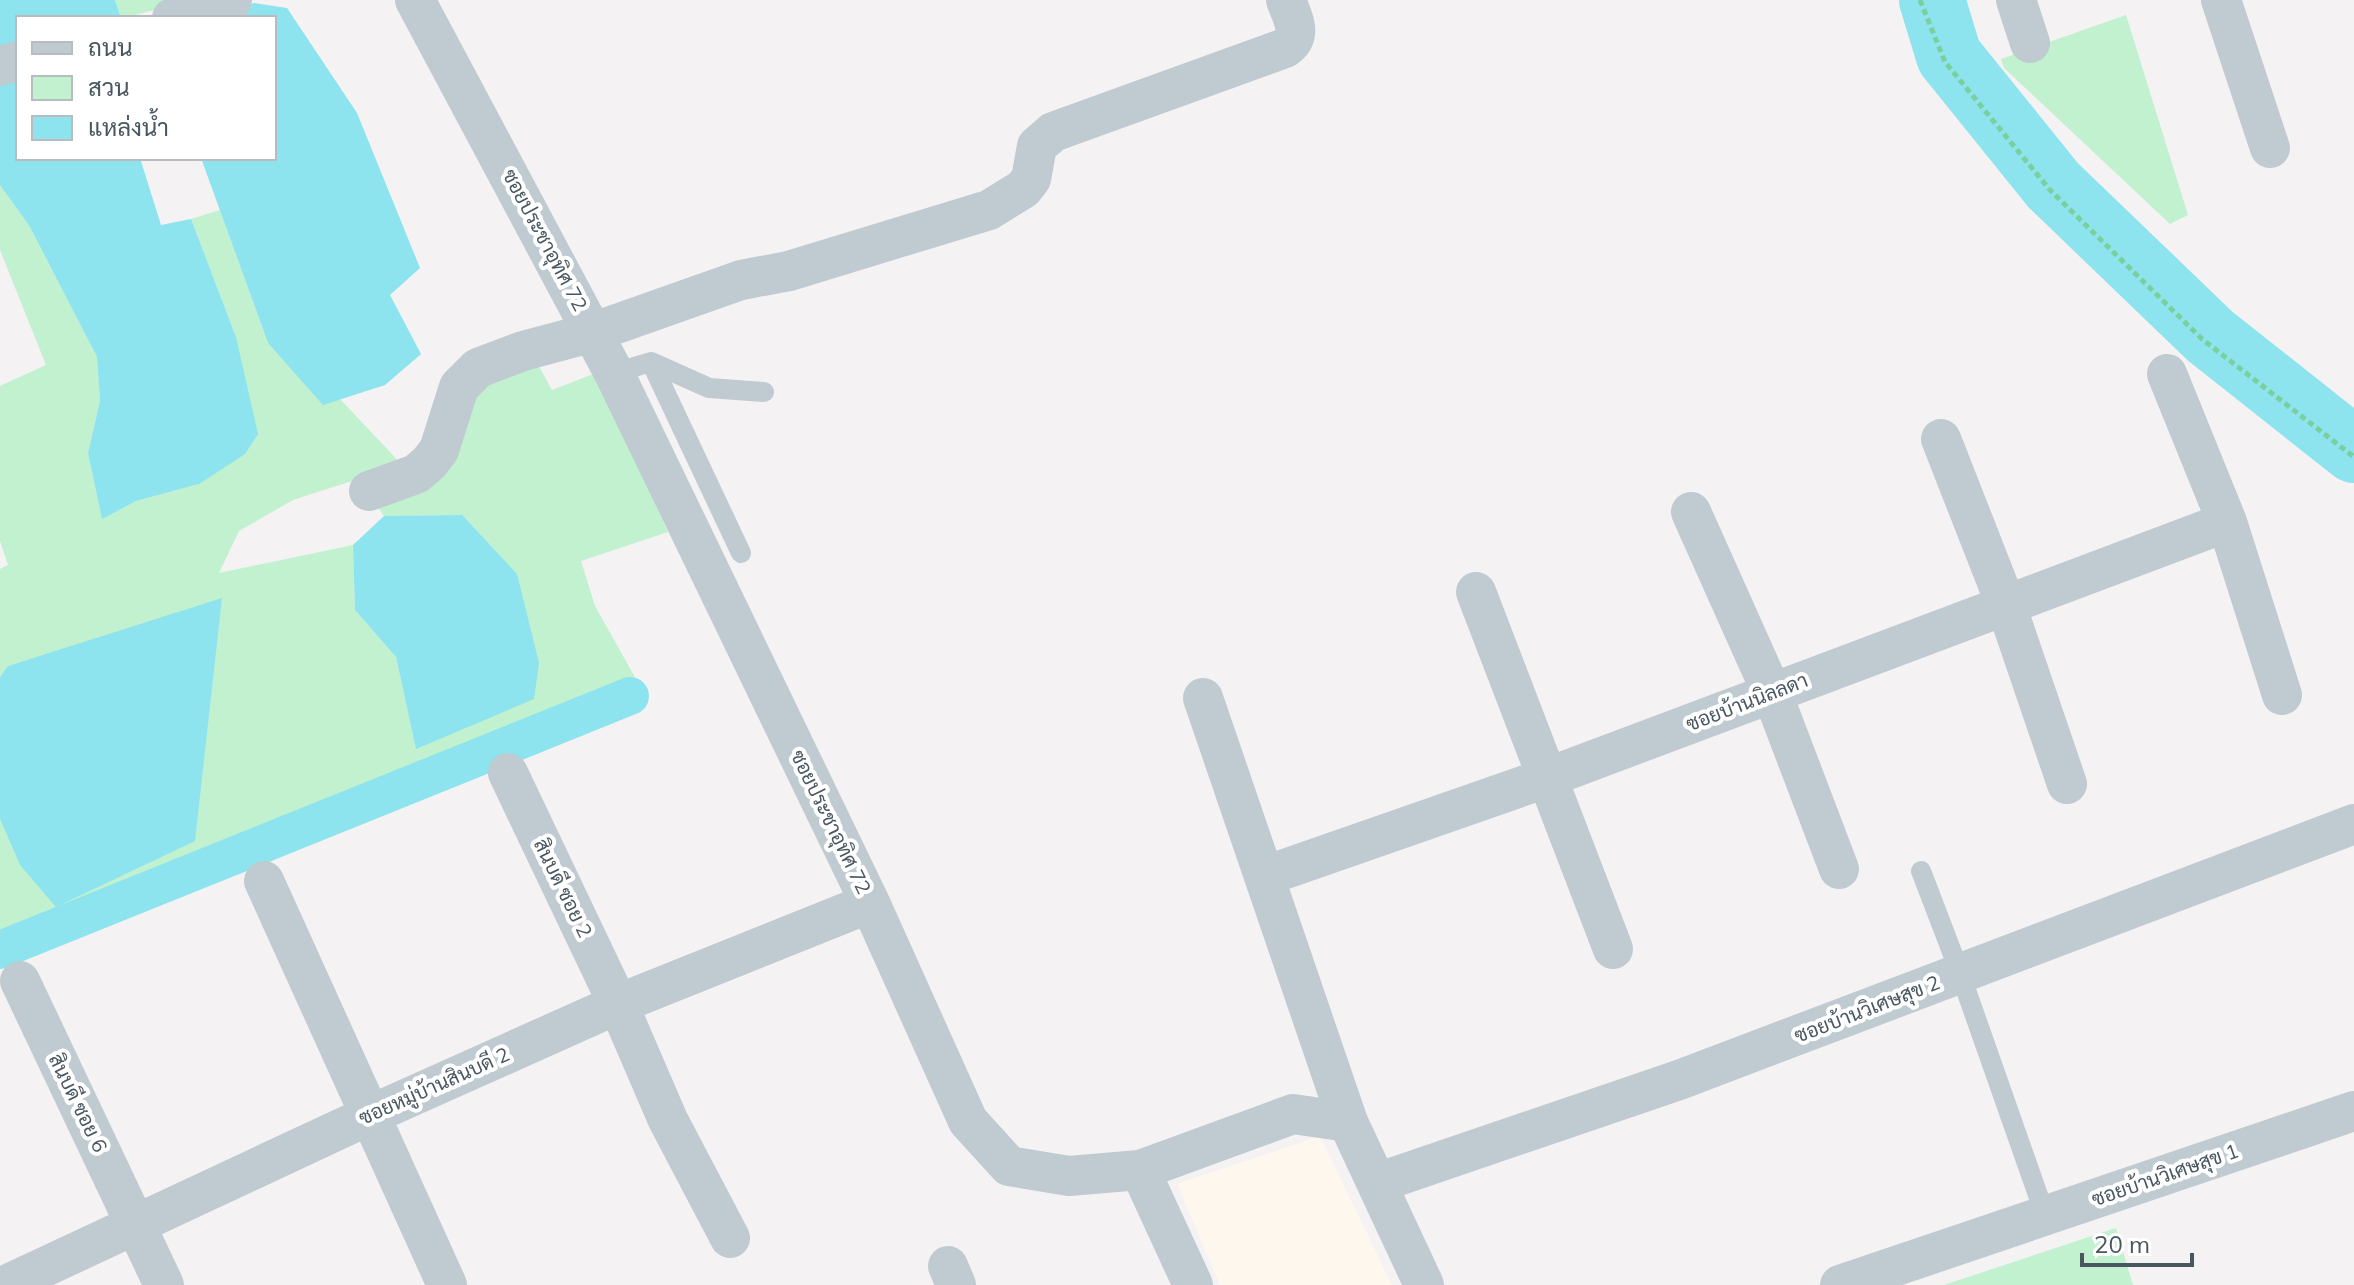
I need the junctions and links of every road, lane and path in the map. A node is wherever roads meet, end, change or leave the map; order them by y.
1 (232, 0) edge
2 (415, 0) edge
3 (1286, 0) edge
4 (1920, 0) edge
5 (2016, 0) edge
6 (2221, 0) edge
7 (179, 16) edge
8 (2030, 43) dead end
9 (2270, 148) dead end
10 (594, 332) junction
11 (633, 367) junction
12 (2167, 374) dead end
13 (764, 392) dead end
14 (1941, 439) dead end
15 (2354, 457) edge
16 (369, 491) dead end
17 (1691, 512) dead end
18 (2227, 522) junction
19 (741, 553) dead end
20 (1476, 592) dead end
21 (2006, 605) junction
22 (1772, 693) junction
23 (2282, 695) dead end
24 (1203, 698) dead end
25 (508, 773) dead end
26 (1546, 778) junction
27 (2067, 784) dead end
28 (2354, 824) edge
29 (1839, 869) dead end
30 (1921, 871) dead end
31 (1265, 876) junction
32 (264, 881) dead end
33 (870, 903) junction
34 (1613, 949) dead end
35 (1960, 973) junction
36 (20, 981) dead end
37 (618, 1004) junction
38 (2354, 1111) edge
39 (370, 1115) junction
40 (1348, 1122) junction
41 (1140, 1170) junction
42 (1377, 1183) junction
43 (2045, 1215) junction
44 (136, 1224) junction
45 (730, 1238) dead end
46 (6, 1285) edge
47 (164, 1285) edge
48 (447, 1285) edge
49 (1193, 1285) edge
50 (1424, 1285) edge
51 (1840, 1285) edge

1 - 7 street
2 - 10 street, ซอยประชาอุทิศ 72
3 - 10 street
4 - 15 path
5 - 8 street
6 - 9 street
10 - 11 street, ซอยประชาอุทิศ 72
10 - 16 street
11 - 13 lane
11 - 19 lane
11 - 33 street, ซอยประชาอุทิศ 72
12 - 18 street
14 - 21 street
17 - 22 street
18 - 21 street, ซอยบ้านนิลลดา
18 - 23 street
20 - 26 street
21 - 22 street, ซอยบ้านนิลลดา
21 - 27 street
22 - 26 street, ซอยบ้านนิลลดา
22 - 29 street
24 - 31 street
25 - 37 street, สินบดี ซอย 2
26 - 31 street, ซอยบ้านนิลลดา
26 - 34 street
28 - 35 street, ซอยบ้านวิเศษสุข 2
30 - 35 lane
31 - 40 street
32 - 39 street
33 - 37 street, ซอยหมู่บ้านสินบดี 2
33 - 41 street, ซอยประชาอุทิศ 72
35 - 42 street, ซอยบ้านวิเศษสุข 2
35 - 43 lane
36 - 44 street, สินบดี ซอย 6
37 - 39 street, ซอยหมู่บ้านสินบดี 2
37 - 45 street, สินบดี ซอย 2
38 - 43 street, ซอยบ้านวิเศษสุข 1
39 - 44 street, ซอยหมู่บ้านสินบดี 2
39 - 48 street
40 - 41 street, ซอยประชาอุทิศ 72
40 - 42 street
41 - 49 street
42 - 50 street
43 - 51 street, ซอยบ้านวิเศษสุข 1
44 - 46 street, ซอยหมู่บ้านสินบดี 2
44 - 47 street, สินบดี ซอย 6

